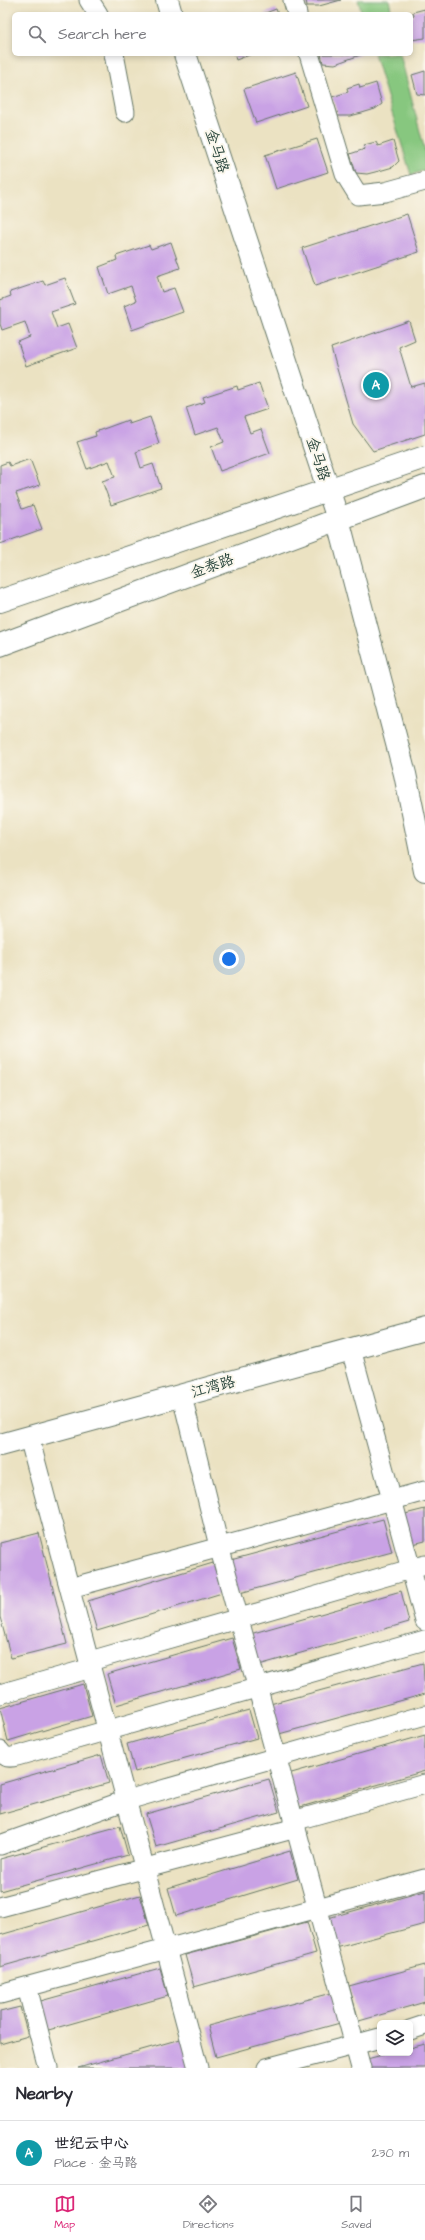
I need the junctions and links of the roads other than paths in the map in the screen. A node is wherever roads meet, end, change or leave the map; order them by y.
1 (90, 0) edge
2 (167, 0) edge
3 (181, 0) edge
4 (293, 0) edge
5 (97, 12) edge
6 (170, 12) edge
7 (185, 12) edge
8 (296, 12) edge
9 (114, 56) edge
10 (186, 56) edge
11 (200, 56) edge
12 (310, 56) edge
13 (125, 112) dead end
14 (425, 180) edge
15 (425, 457) edge
16 (335, 486) junction
17 (425, 487) edge
18 (344, 516) junction
19 (0, 601) edge
20 (0, 645) edge
21 (425, 820) edge
22 (425, 871) edge
23 (425, 1329) edge
24 (351, 1349) junction
25 (182, 1396) junction
26 (30, 1438) junction
27 (0, 1446) edge
28 (425, 1491) edge
29 (392, 1498) junction
30 (219, 1546) junction
31 (418, 1567) edge
32 (70, 1588) junction
33 (238, 1619) junction
34 (425, 1621) edge
35 (425, 1640) edge
36 (90, 1665) junction
37 (257, 1688) junction
38 (0, 1694) edge
39 (425, 1715) edge
40 (108, 1730) junction
41 (0, 1751) edge
42 (276, 1757) junction
43 (425, 1784) edge
44 (127, 1800) junction
45 (294, 1824) junction
46 (0, 1845) edge
47 (145, 1868) junction
48 (425, 1879) edge
49 (0, 1907) edge
50 (317, 1908) junction
51 (167, 1949) junction
52 (27, 1988) junction
53 (0, 1994) edge
54 (425, 2026) edge
55 (413, 2029) edge
56 (377, 2039) edge
57 (354, 2044) junction
58 (48, 2068) edge
59 (198, 2068) edge
60 (267, 2068) edge
61 (361, 2068) edge

1 - 5 street
2 - 6 street
3 - 7 street
4 - 8 street
9 - 13 street
10 - 16 street, 金马路
11 - 16 street, 金马路
12 - 14 street
15 - 16 street
16 - 18 street, 金马路
16 - 19 street
17 - 18 street, 金泰路
18 - 20 street, 金泰路
18 - 21 street, 金马路
18 - 22 street, 金马路
23 - 24 street, 江湾路
24 - 25 street, 江湾路
24 - 29 street
25 - 26 street, 江湾路
25 - 30 street
26 - 27 street, 江湾路
26 - 32 street
28 - 29 street
29 - 30 street
29 - 31 street
30 - 32 street
30 - 33 street
31 - 33 street
31 - 34 street
32 - 36 street
33 - 36 street
33 - 37 street
35 - 37 street
36 - 38 street
36 - 40 street
37 - 40 street
37 - 42 street
39 - 42 street
40 - 41 street
40 - 44 street
42 - 44 street
42 - 45 street
43 - 45 street
44 - 46 street
44 - 47 street
45 - 47 street
45 - 50 street
47 - 49 street
47 - 51 street
48 - 50 street
50 - 51 street
50 - 57 street
51 - 52 street
51 - 59 street
52 - 53 street
52 - 58 street
54 - 55 street
56 - 57 street
57 - 60 street
57 - 61 street

